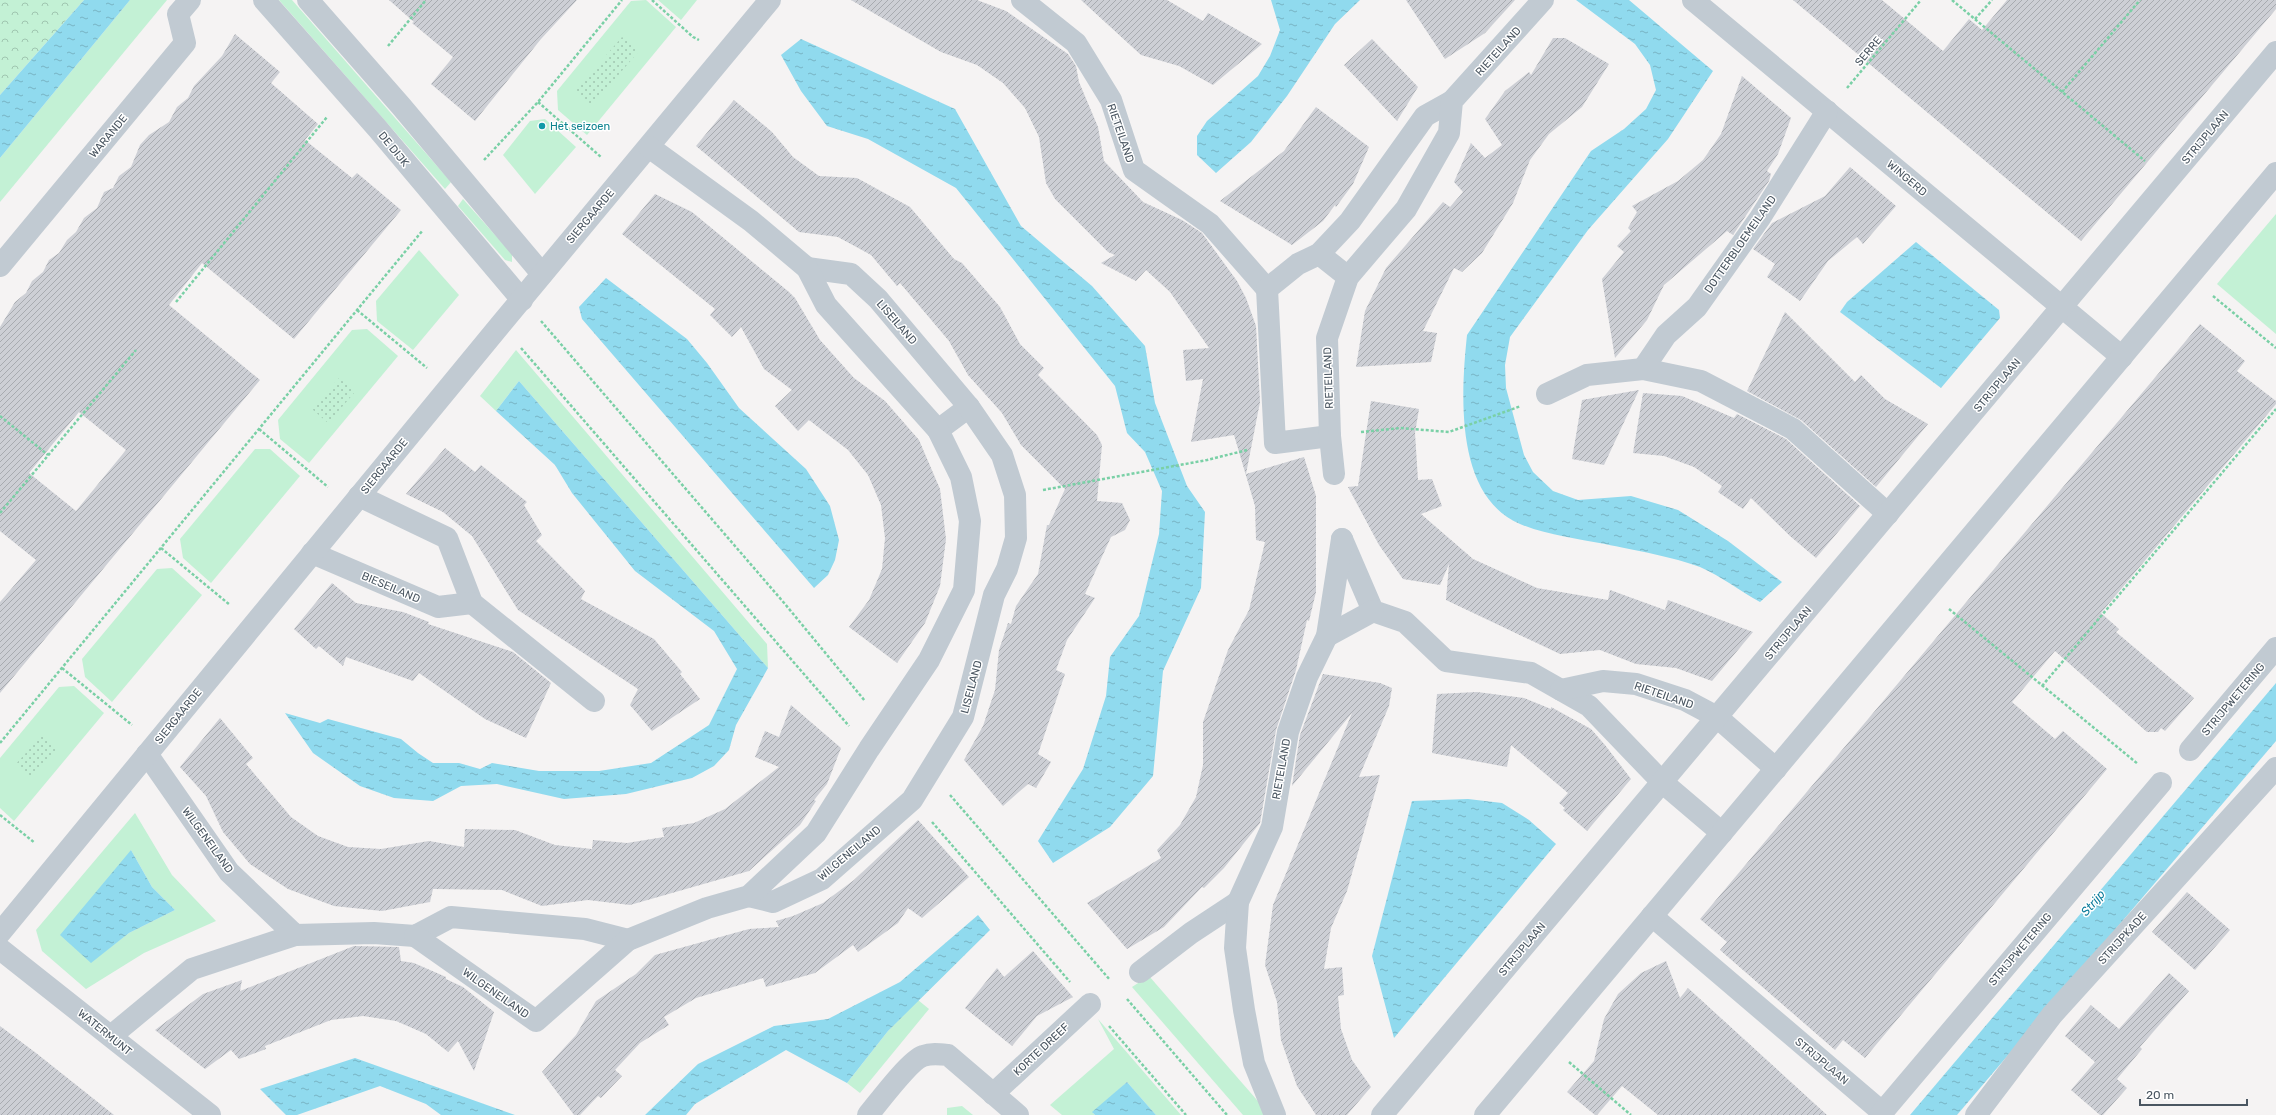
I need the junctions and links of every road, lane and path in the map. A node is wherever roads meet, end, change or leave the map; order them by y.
1 (190, 0) edge
2 (264, 0) edge
3 (308, 0) edge
4 (426, 0) edge
5 (622, 0) edge
6 (652, 0) edge
7 (770, 0) edge
8 (1022, 0) edge
9 (1543, 0) edge
10 (1693, 0) edge
11 (1921, 0) edge
12 (1952, 0) edge
13 (1992, 0) edge
14 (2140, 0) edge
15 (1975, 20) junction
16 (727, 52) junction
17 (2276, 52) edge
18 (368, 69) junction
19 (2062, 92) junction
20 (346, 94) junction
21 (1452, 101) junction
22 (538, 102) junction
23 (1827, 111) junction
24 (649, 147) junction
25 (626, 173) junction
26 (2276, 173) edge
27 (463, 181) junction
28 (2168, 181) junction
29 (442, 207) junction
30 (1319, 254) junction
31 (0, 266) edge
32 (806, 268) junction
33 (542, 274) junction
34 (2190, 276) junction
35 (1348, 277) junction
36 (1266, 289) junction
37 (522, 300) junction
38 (176, 302) dead end
39 (2062, 307) junction
40 (357, 310) junction
41 (500, 324) junction
42 (2276, 348) edge
43 (136, 350) dead end
44 (2122, 357) junction
45 (1643, 369) junction
46 (455, 379) junction
47 (1547, 394) dead end
48 (1523, 406) dead end
49 (969, 407) junction
50 (2276, 409) edge
51 (0, 416) edge
52 (259, 429) junction
53 (938, 430) junction
54 (1330, 436) junction
55 (1274, 443) junction
56 (48, 456) junction
57 (1334, 474) dead end
58 (1016, 495) junction
59 (357, 498) junction
60 (0, 513) edge
61 (1888, 514) junction
62 (161, 548) junction
63 (312, 553) junction
64 (964, 590) junction
65 (1926, 590) junction
66 (994, 595) junction
67 (472, 603) junction
68 (1372, 611) junction
69 (257, 620) junction
70 (1327, 636) junction
71 (2276, 648) edge
72 (62, 668) junction
73 (2042, 686) junction
74 (1561, 690) junction
75 (594, 701) dead end
76 (1717, 717) junction
77 (0, 743) edge
78 (152, 748) junction
79 (869, 749) junction
80 (2190, 750) dead end
81 (2276, 768) edge
82 (1776, 769) junction
83 (930, 772) joint
84 (1662, 782) junction
85 (2161, 783) joint
86 (912, 800) junction
87 (0, 816) edge
88 (1722, 833) junction
89 (62, 858) junction
90 (749, 896) junction
91 (1238, 902) junction
92 (1652, 916) junction
93 (0, 934) edge
94 (295, 935) junction
95 (415, 936) junction
96 (628, 940) junction
97 (0, 949) edge
98 (1140, 972) dead end
99 (1090, 1004) junction
100 (110, 1036) junction
101 (1546, 1043) junction
102 (993, 1094) junction
103 (1881, 1114) edge
104 (210, 1115) edge
105 (868, 1115) edge
106 (1018, 1115) edge
107 (1186, 1115) edge
108 (1275, 1115) edge
109 (1382, 1115) edge
110 (1485, 1115) edge
111 (1631, 1115) edge
112 (1976, 1115) edge

1 - 31 street, WARANDE
2 - 20 street, DE DIJK
3 - 18 street
4 - 18 path
5 - 22 path
6 - 16 path
7 - 16 street, SIERGAARDE
8 - 36 street, RIETEILAND
9 - 21 street, RIETEILAND
10 - 23 street, WINGERD
11 - 23 path, SERRE
12 - 15 path
13 - 15 path
14 - 19 path
15 - 19 path
16 - 24 street, SIERGAARDE
17 - 28 street, STRIJPLAAN
18 - 27 street
19 - 28 path
20 - 29 street, DE DIJK
20 - 38 path
21 - 30 street, RIETEILAND
21 - 35 street, RIETEILAND
22 - 25 path
22 - 27 path
23 - 39 street, WINGERD
23 - 45 street, DOTTERBLOEMEILAND
24 - 25 street, SIERGAARDE
24 - 32 street
25 - 33 street, SIERGAARDE
26 - 34 street
27 - 33 street
28 - 39 street, STRIJPLAAN
29 - 37 street, DE DIJK
29 - 40 path
30 - 35 street
30 - 36 street, RIETEILAND
32 - 49 street, LISEILAND
32 - 53 street
33 - 37 street, SIERGAARDE
34 - 42 path
34 - 44 street
35 - 54 street, RIETEILAND
36 - 55 street
37 - 41 street, SIERGAARDE
39 - 44 street, WINGERD
39 - 61 street, STRIJPLAAN
40 - 46 path
40 - 52 path
41 - 46 street, SIERGAARDE
41 - 79 path
43 - 56 path
44 - 65 street
45 - 47 street
45 - 61 street
46 - 59 street, SIERGAARDE
48 - 54 path
49 - 53 street
49 - 58 street, LISEILAND
50 - 73 path
51 - 56 path
52 - 59 path
52 - 62 path
53 - 64 street
54 - 55 street
54 - 57 street, RIETEILAND
55 - 58 path
56 - 60 path
58 - 66 street, LISEILAND
59 - 63 street, SIERGAARDE
59 - 67 street
61 - 76 street, STRIJPLAAN
62 - 69 path
62 - 72 path
63 - 67 street, BIESEILAND
63 - 69 street, SIERGAARDE
64 - 66 street
64 - 79 street, WILGENEILAND
65 - 73 path
65 - 82 street
66 - 83 street, LISEILAND
67 - 75 street
68 - 70 street
68 - 70 street, RIETEILAND
68 - 74 street
69 - 78 street, SIERGAARDE
70 - 91 street, RIETEILAND
71 - 80 street, STRIJPWETERING
72 - 77 path
72 - 78 path
73 - 85 path
74 - 76 street, RIETEILAND
74 - 84 street
76 - 82 street
76 - 84 street, STRIJPLAAN
78 - 89 street, SIERGAARDE
78 - 94 street, WILGENEILAND
79 - 90 street, WILGENEILAND
81 - 112 street, STRIJPKADE
82 - 88 street
83 - 86 street, WILGENEILAND
84 - 88 street
84 - 109 street, STRIJPLAAN
85 - 103 street, STRIJPWETERING
86 - 90 street, WILGENEILAND
86 - 99 path
87 - 89 path
88 - 92 street
89 - 93 street, SIERGAARDE
90 - 96 street, WILGENEILAND
91 - 98 street
91 - 108 street, RIETEILAND
92 - 101 street
92 - 103 street, STRIJPLAAN
94 - 95 street
94 - 100 street
95 - 96 street
95 - 96 street, WILGENEILAND
97 - 100 street, WATERMUNT
99 - 102 street, KORTE DREEF
99 - 107 path
100 - 104 street, WATERMUNT
101 - 110 street
101 - 111 path
102 - 105 street
102 - 106 street

